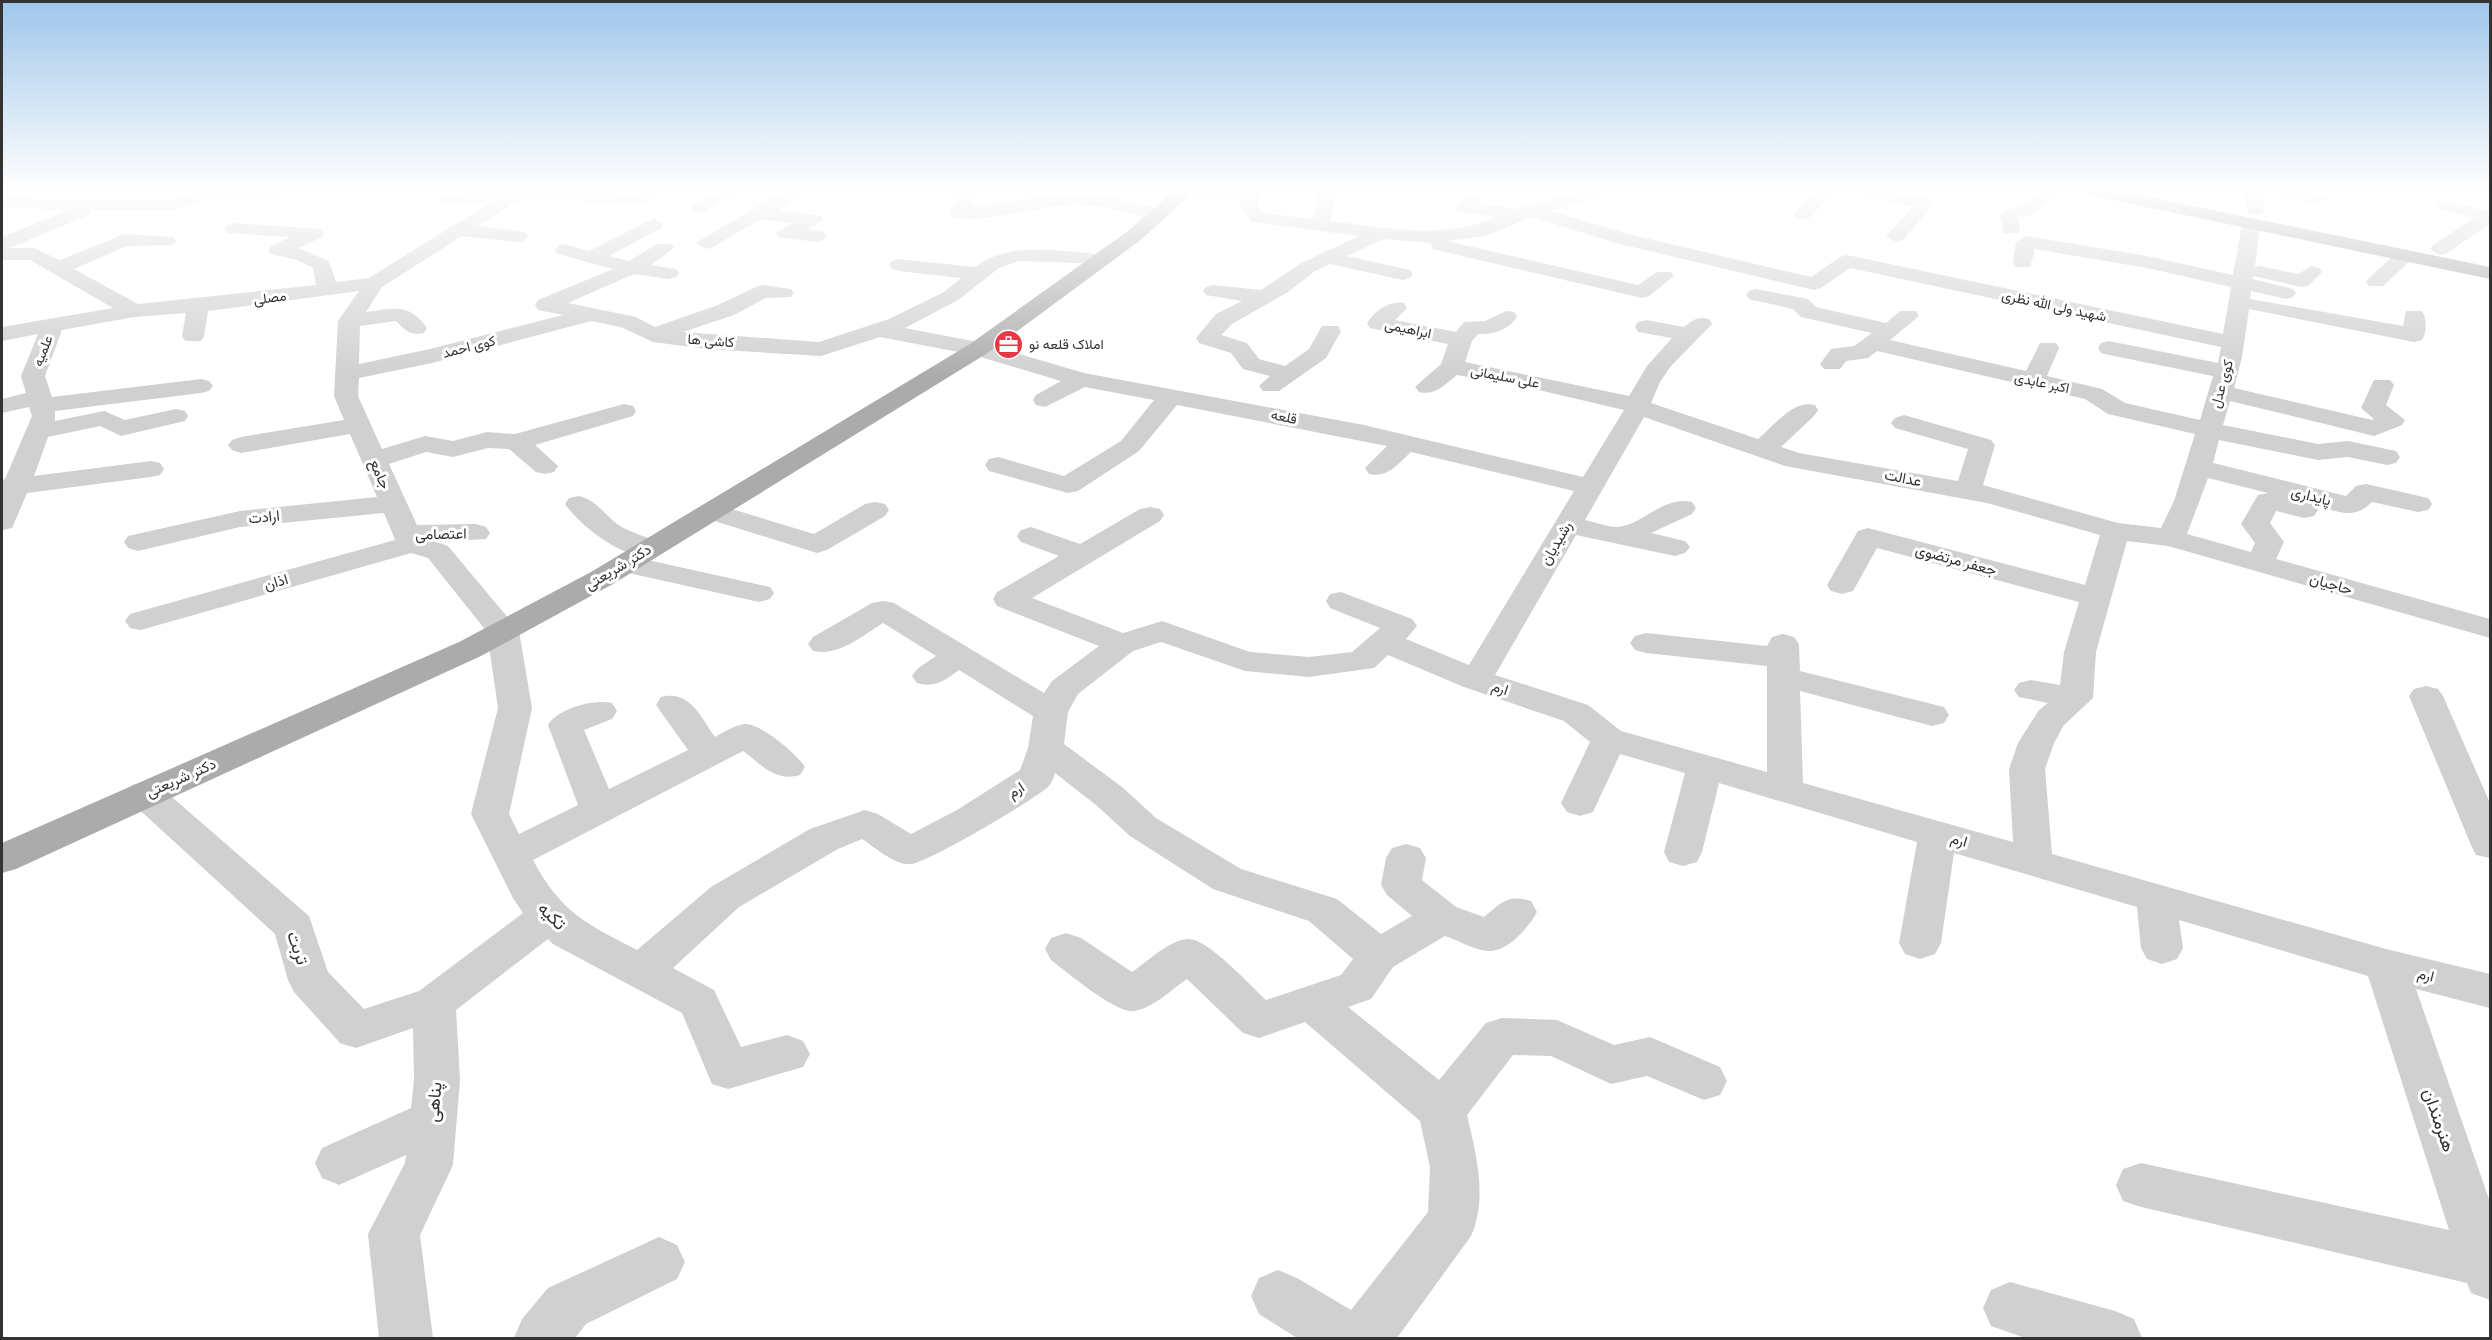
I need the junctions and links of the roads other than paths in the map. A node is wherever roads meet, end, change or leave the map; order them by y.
1 (93, 253) edge
2 (291, 253) edge
3 (423, 253) edge
4 (575, 253) edge
5 (600, 253) edge
6 (657, 253) edge
7 (1007, 253) edge
8 (1067, 253) edge
9 (1110, 253) edge
10 (1340, 253) edge
11 (1463, 253) edge
12 (1472, 253) edge
13 (1680, 253) edge
14 (2024, 253) edge
15 (2090, 253) edge
16 (2136, 253) edge
17 (2248, 253) edge
18 (2390, 253) edge
19 (2455, 253) edge
20 (2, 254) edge
21 (2404, 256) junction
22 (592, 257) junction
23 (1329, 258) junction
24 (1100, 260) junction
25 (2490, 260) edge
26 (2023, 263) dead end
27 (899, 265) dead end
28 (1446, 265) dead end
29 (57, 267) junction
30 (632, 268) junction
31 (2312, 272) dead end
32 (669, 273) dead end
33 (2490, 273) edge
34 (12, 274) dead end
35 (980, 274) junction
36 (1403, 274) dead end
37 (1664, 276) dead end
38 (2376, 282) dead end
39 (375, 283) junction
40 (2243, 284) junction
41 (2162, 286) dead end
42 (328, 290) junction
43 (1213, 291) dead end
44 (784, 293) dead end
45 (2286, 293) dead end
46 (1756, 295) dead end
47 (1263, 297) junction
48 (198, 305) junction
49 (1396, 308) dead end
50 (134, 311) junction
51 (590, 314) junction
52 (1908, 316) dead end
53 (2414, 316) dead end
54 (1506, 317) dead end
55 (349, 321) junction
56 (53, 325) junction
57 (1646, 327) dead end
58 (2373, 327) junction
59 (416, 328) dead end
60 (878, 330) junction
61 (1330, 331) dead end
62 (2, 334) edge
63 (653, 335) junction
64 (193, 336) dead end
65 (1881, 337) junction
66 (1461, 340) junction
67 (2233, 343) junction
68 (2048, 348) dead end
69 (2109, 348) dead end
70 (978, 349) junction
71 (2401, 356) dead end
72 (1832, 364) dead end
73 (1452, 367) junction
74 (347, 373) junction
75 (1288, 374) junction
76 (1081, 379) junction
77 (2033, 381) junction
78 (2223, 382) junction
79 (2382, 385) dead end
80 (201, 386) dead end
81 (1427, 387) dead end
82 (2, 395) edge
83 (40, 397) junction
84 (1170, 397) junction
85 (1045, 400) dead end
86 (1709, 403) dead end
87 (2, 406) edge
88 (1638, 407) junction
89 (1253, 410) junction
90 (1806, 410) dead end
91 (624, 411) dead end
92 (176, 416) dead end
93 (1679, 420) junction
94 (1904, 423) dead end
95 (1317, 424) junction
96 (359, 425) junction
97 (2209, 430) junction
98 (37, 432) junction
99 (516, 442) junction
100 (1406, 444) junction
101 (241, 445) dead end
102 (1298, 447) dead end
103 (1763, 449) junction
104 (2387, 457) dead end
105 (374, 460) junction
106 (998, 465) dead end
107 (545, 466) dead end
108 (2198, 467) junction
109 (1378, 468) dead end
110 (151, 469) dead end
111 (9, 486) edge
112 (1590, 487) junction
113 (1968, 490) junction
114 (393, 504) junction
115 (579, 504) dead end
116 (2418, 504) dead end
117 (1682, 508) dead end
118 (875, 510) dead end
119 (712, 511) junction
120 (2319, 513) dead end
121 (1150, 515) dead end
122 (2, 522) edge
123 (1567, 525) junction
124 (2116, 531) junction
125 (476, 533) dead end
126 (1031, 536) dead end
127 (1622, 536) junction
128 (2170, 538) junction
129 (408, 539) junction
130 (138, 542) dead end
131 (1676, 547) dead end
132 (1082, 555) junction
133 (636, 557) junction
134 (2259, 564) junction
135 (1842, 585) dead end
136 (759, 593) dead end
137 (2096, 597) junction
138 (1341, 601) dead end
139 (141, 621) dead end
140 (503, 632) junction
141 (2481, 635) edge
142 (1384, 641) junction
143 (1646, 643) dead end
144 (824, 644) dead end
145 (1122, 644) junction
146 (958, 656) junction
147 (1783, 660) junction
148 (929, 676) dead end
149 (1476, 680) junction
150 (2031, 690) dead end
151 (2426, 696) dead end
152 (2076, 698) junction
153 (673, 705) dead end
154 (600, 711) dead end
155 (1932, 715) dead end
156 (1049, 730) junction
157 (1609, 739) junction
158 (709, 754) junction
159 (1705, 766) junction
160 (787, 767) dead end
161 (1785, 790) junction
162 (145, 794) junction
163 (1580, 803) dead end
164 (599, 811) junction
165 (1938, 834) junction
166 (2490, 845) edge
167 (1683, 852) dead end
168 (511, 855) junction
169 (1406, 858) dead end
170 (2, 859) edge
171 (2032, 862) junction
172 (2156, 898) junction
173 (1516, 912) dead end
174 (550, 915) junction
175 (1442, 918) junction
176 (1920, 943) dead end
177 (2162, 948) dead end
178 (1066, 949) dead end
179 (1378, 956) junction
180 (2386, 965) junction
181 (642, 970) junction
182 (2490, 991) edge
183 (1311, 1002) junction
184 (434, 1004) junction
185 (787, 1054) dead end
186 (1704, 1081) dead end
187 (1442, 1111) junction
188 (433, 1120) junction
189 (339, 1163) dead end
190 (2141, 1185) dead end
191 (659, 1262) dead end
192 (2488, 1269) edge
193 (1278, 1296) dead end
194 (2010, 1308) dead end
195 (406, 1338) edge
196 (541, 1338) edge
197 (1346, 1338) edge
198 (1364, 1338) edge
199 (2115, 1338) edge

1 - 29 street
2 - 42 street
3 - 39 street, مصلی
4 - 22 street
5 - 22 street
6 - 30 street
7 - 35 street, کاشی ها
8 - 24 street
9 - 24 main road, دکتر شریعتی
10 - 23 street
11 - 28 street
12 - 37 street
13 - 67 street, شهید ولی الله نظری
14 - 26 street
15 - 40 street
16 - 40 street
17 - 40 street, کوی عدل
18 - 21 main road
19 - 25 main road
20 - 29 street
21 - 33 main road
21 - 38 street
22 - 30 street
23 - 36 street
23 - 47 street
24 - 70 main road, دکتر شریعتی
27 - 35 street
29 - 34 street
29 - 50 street
30 - 32 street
30 - 51 street, کاشی ها
31 - 40 street
35 - 60 street, کاشی ها
39 - 42 street, مصلی
39 - 55 street
40 - 41 street
40 - 45 street
40 - 58 street
40 - 67 street, کوی عدل
42 - 48 street, مصلی
43 - 47 street
44 - 63 street
46 - 65 street, اکبر عابدی
47 - 75 street
48 - 50 street, مصلی
48 - 64 street
49 - 66 street, ابراهیمی
50 - 56 street, علمیه
51 - 63 street, کاشی ها
51 - 74 street, کوی احمد
52 - 65 street
53 - 58 street
54 - 66 street
55 - 59 street
55 - 74 street, جامع
56 - 62 street
56 - 83 street, علمیه
57 - 88 street, رشیدیان
58 - 71 street
60 - 63 street, کاشی ها
60 - 70 street, کاشی ها
61 - 75 street
65 - 72 street
65 - 77 street, اکبر عابدی
66 - 73 street, علی سلیمانی
67 - 78 street, کوی عدل
68 - 77 street
69 - 78 street
70 - 76 street, قلعه
70 - 119 main road, دکتر شریعتی
73 - 81 street
73 - 88 street, علی سلیمانی
74 - 96 street, جامع
75 - 89 street
76 - 84 street, قلعه
76 - 85 street
77 - 97 street, اکبر عابدی
78 - 79 street
78 - 97 street, کوی عدل
80 - 83 street
82 - 83 street
83 - 87 street
83 - 98 street, علمیه
84 - 89 street, قلعه
84 - 106 street
86 - 93 street
88 - 93 street, عدالت
88 - 112 street, رشیدیان
89 - 95 street, قلعه
90 - 103 street
91 - 99 street
92 - 98 street
93 - 103 street, عدالت
94 - 113 street
95 - 100 street, قلعه
95 - 102 street
96 - 101 street
96 - 105 street, جامع
97 - 104 street, اکبر عابدی
97 - 108 street, کوی عدل
98 - 111 street, علمیه
99 - 105 street
99 - 107 street
100 - 109 street
100 - 112 street, قلعه
103 - 113 street, عدالت
105 - 114 street, جامع
108 - 116 street, پایداری
108 - 128 street, کوی عدل
110 - 111 street
111 - 122 street, علمیه
112 - 123 street, رشیدیان
113 - 124 street, عدالت
114 - 129 street, جامع
114 - 130 street, ارادت
115 - 133 street
117 - 127 street
118 - 119 street
119 - 133 main road, دکتر شریعتی
120 - 134 street
121 - 132 street
123 - 127 street
123 - 149 street, رشیدیان
124 - 128 street, عدالت
124 - 137 street
125 - 129 street, اعتصامی
126 - 132 street
127 - 131 street
128 - 134 street, حاجیان
129 - 139 street, اذان
129 - 140 street
132 - 145 street
133 - 136 street
133 - 140 main road, دکتر شریعتی
134 - 141 street, حاجیان
135 - 137 street, جعفر مرتضوی
137 - 152 street
138 - 142 street
140 - 162 main road, دکتر شریعتی
140 - 168 street, تکیه
142 - 145 street, ارم
142 - 149 street, ارم
143 - 147 street
144 - 146 street
145 - 156 street, ارم
146 - 148 street
146 - 156 street
147 - 155 street
147 - 161 street
149 - 157 street, ارم
150 - 152 street
151 - 166 street
152 - 171 street
153 - 158 street
154 - 164 street
156 - 179 street
156 - 181 street, ارم
157 - 159 street, ارم
157 - 163 street
158 - 160 street
158 - 164 street
159 - 161 street, ارم
159 - 167 street
161 - 165 street, ارم
162 - 170 main road, دکتر شریعتی
162 - 184 street, تربت
164 - 168 street
165 - 171 street, ارم
165 - 176 street
168 - 174 street, تکیه
169 - 175 street
171 - 172 street, ارم
172 - 177 street
172 - 180 street, ارم
173 - 175 street
174 - 181 street, تکیه
174 - 184 street
175 - 179 street
178 - 183 street
179 - 183 street
180 - 182 street, ارم
180 - 192 street, هنرمندان
181 - 185 street, تکیه
183 - 187 street
184 - 188 street, پناهی
186 - 187 street
187 - 198 street
188 - 189 street
188 - 195 street, پناهی
190 - 192 street
191 - 196 street
193 - 197 street
194 - 199 street

